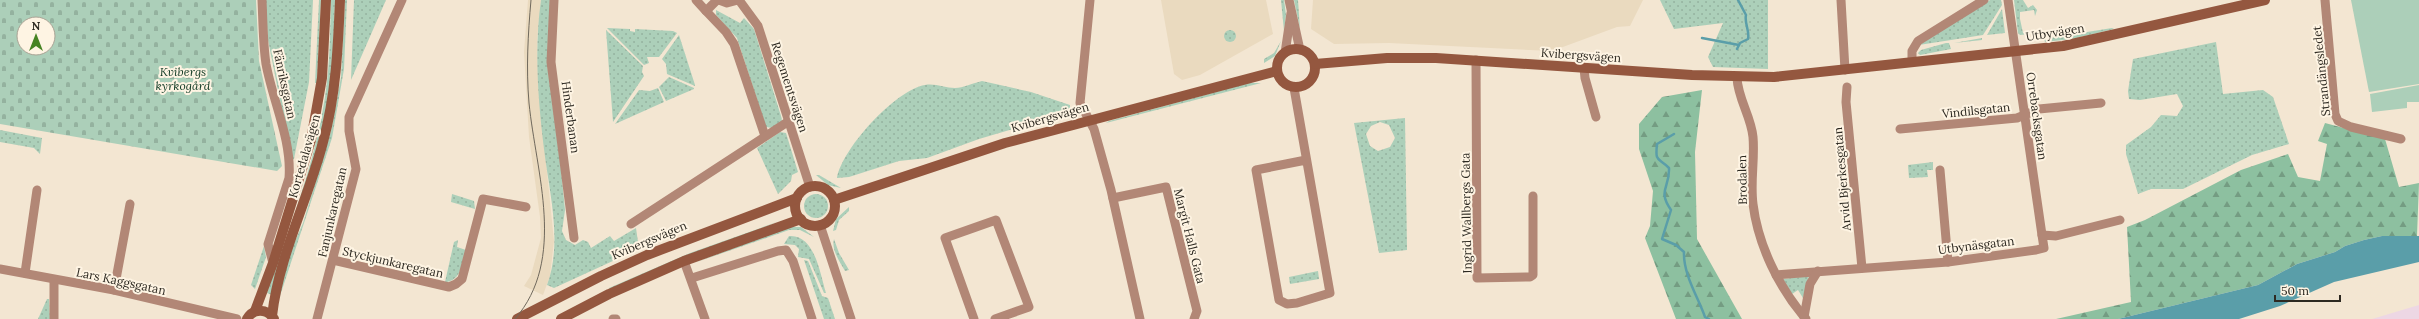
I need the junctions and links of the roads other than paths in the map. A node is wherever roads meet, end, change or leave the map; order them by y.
1 (262, 0) edge
2 (326, 0) edge
3 (340, 0) edge
4 (402, 0) edge
5 (554, 0) edge
6 (696, 0) edge
7 (718, 0) edge
8 (738, 0) edge
9 (1090, 0) edge
10 (1289, 0) edge
11 (1841, 0) edge
12 (1984, 0) edge
13 (2008, 0) edge
14 (2265, 0) edge
15 (2325, 0) edge
16 (706, 11) junction
17 (1291, 13) junction
18 (1300, 50) junction
19 (2016, 51) junction
20 (1285, 53) junction
21 (1476, 60) junction
22 (1912, 62) junction
23 (1315, 64) junction
24 (1584, 68) junction
25 (1845, 70) junction
26 (1277, 71) junction
27 (1738, 78) junction
28 (1847, 87) dead end
29 (1294, 88) junction
30 (2102, 103) dead end
31 (2025, 114) junction
32 (1596, 117) dead end
33 (1089, 119) junction
34 (789, 122) junction
35 (1900, 129) dead end
36 (765, 136) junction
37 (2401, 139) dead end
38 (1306, 160) junction
39 (1940, 170) dead end
40 (810, 187) junction
41 (37, 190) dead end
42 (1533, 196) dead end
43 (797, 198) junction
44 (1113, 198) junction
45 (834, 200) junction
46 (130, 204) dead end
47 (526, 207) dead end
48 (801, 219) junction
49 (2120, 220) dead end
50 (631, 224) dead end
51 (820, 225) junction
52 (2042, 235) junction
53 (574, 238) dead end
54 (333, 260) junction
55 (684, 261) junction
56 (1948, 262) junction
57 (273, 263) junction
58 (1862, 268) junction
59 (0, 269) edge
60 (1818, 271) junction
61 (25, 273) junction
62 (1776, 275) junction
63 (692, 278) junction
64 (54, 280) junction
65 (114, 290) junction
66 (255, 311) junction
67 (273, 318) edge
68 (1805, 318) edge
69 (54, 319) edge
70 (237, 319) edge
71 (247, 319) edge
72 (317, 319) edge
73 (517, 319) edge
74 (561, 319) edge
75 (613, 319) edge
76 (616, 319) edge
77 (705, 319) edge
78 (812, 319) edge
79 (851, 319) edge
80 (974, 319) edge
81 (995, 319) edge
82 (1140, 319) edge
83 (1194, 319) edge

1 - 57 street, Fänriksgatan
2 - 57 street, Kortedalavägen
3 - 67 street, Kortedalavägen
4 - 54 street, Fanjunkaregatan
5 - 53 street, Hinderbanan
6 - 16 street
7 - 8 street
7 - 16 street
8 - 34 street, Regementsvägen
9 - 33 street
10 - 17 street
11 - 25 street
12 - 22 street
13 - 19 street, Orrebacksgatan
14 - 19 street, Utbyvägen
15 - 37 street, Strandängsledet
16 - 36 street
17 - 18 street
17 - 20 street
18 - 20 street
18 - 23 street
19 - 22 street, Utbyvägen
19 - 31 street, Orrebacksgatan
20 - 26 street
21 - 23 street, Kvibergsvägen
21 - 24 street, Kvibergsvägen
21 - 42 street, Ingrid Wallbergs Gata
22 - 25 street, Utbyvägen
23 - 29 street
24 - 27 street, Kvibergsvägen
24 - 32 street
25 - 27 street, Kvibergsvägen
26 - 29 street
26 - 33 street, Kvibergsvägen
27 - 62 street, Brodalen
28 - 58 street, Arvid Bjerkesgatan
29 - 38 street
30 - 31 street, Vindilsgatan
31 - 35 street, Vindilsgatan
31 - 52 street, Orrebacksgatan
33 - 44 street
33 - 45 street, Kvibergsvägen
34 - 36 street
34 - 40 street, Regementsvägen
36 - 50 street
38 - 38 street
39 - 56 street
40 - 43 street, Kvibergsvägen
40 - 45 street
41 - 61 street
43 - 48 street
43 - 73 street, Kvibergsvägen
44 - 82 street
44 - 83 street, Margit Halls Gata
45 - 51 street
46 - 65 street
47 - 54 street, Styckjunkaregatan
48 - 51 street
48 - 55 street
49 - 52 street
51 - 79 street
52 - 56 street, Utbynäsgatan
54 - 72 street, Fanjunkaregatan
55 - 63 street
55 - 74 street
56 - 58 street, Utbynäsgatan
57 - 66 street, Kortedalavägen
58 - 60 street, Utbynäsgatan
59 - 61 street, Lars Kaggsgatan
60 - 62 street, Utbynäsgatan
60 - 68 street
61 - 64 street, Lars Kaggsgatan
62 - 68 street, Brodalen
63 - 77 street
63 - 78 street
64 - 65 street, Lars Kaggsgatan
64 - 69 street
65 - 70 street, Lars Kaggsgatan
66 - 67 street, Kortedalavägen
66 - 71 street, Kortedalavägen
75 - 76 street
80 - 81 street

